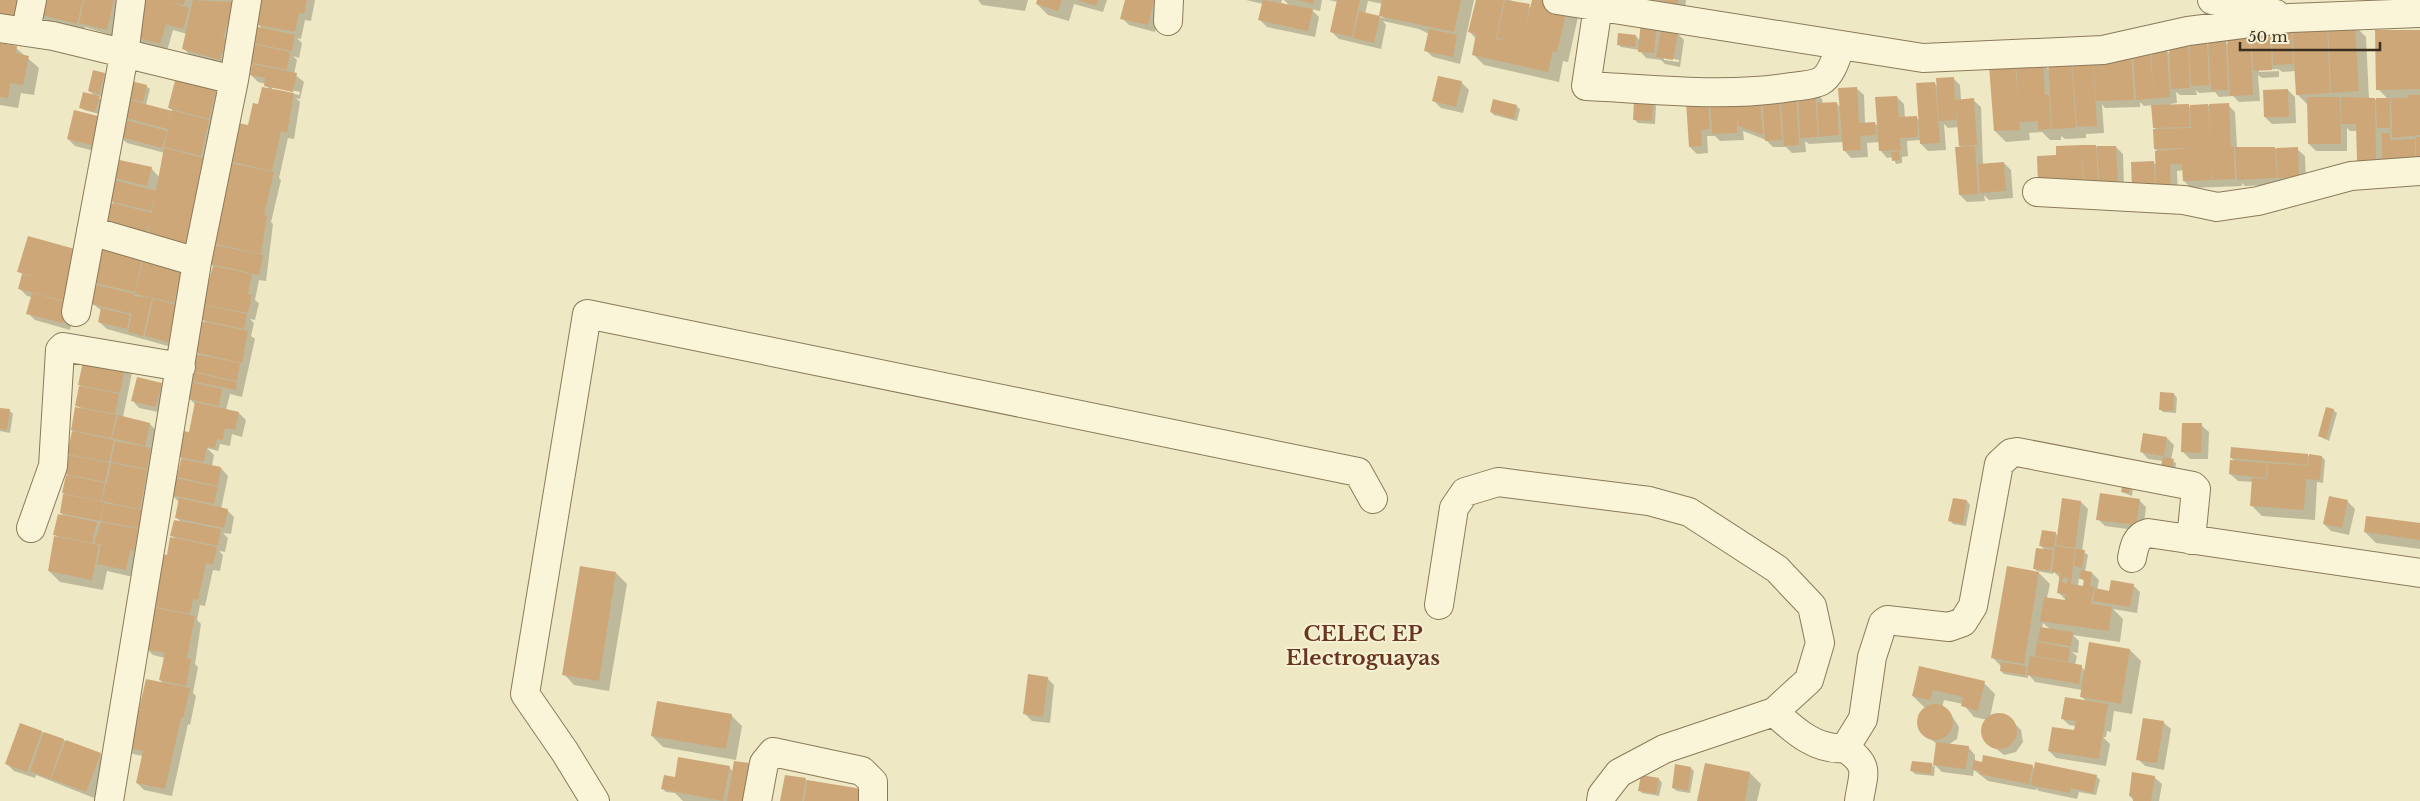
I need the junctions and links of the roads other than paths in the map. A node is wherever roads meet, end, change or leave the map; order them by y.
1 (32, 0) edge
2 (131, 0) edge
3 (247, 0) edge
4 (1557, 0) edge
5 (2212, 0) edge
6 (2244, 3) edge
7 (1599, 4) edge
8 (2420, 13) edge
9 (2290, 18) junction
10 (13, 29) edge
11 (1841, 44) junction
12 (124, 54) junction
13 (234, 80) junction
14 (2420, 171) edge
15 (2038, 192) dead end
16 (91, 231) junction
17 (197, 262) junction
18 (76, 312) dead end
19 (181, 367) junction
20 (1373, 499) dead end
21 (31, 528) dead end
22 (2191, 540) junction
23 (2132, 558) dead end
24 (2420, 572) edge
25 (1439, 605) dead end
26 (1774, 712) junction
27 (1845, 748) junction
28 (109, 801) edge
29 (595, 801) edge
30 (757, 801) edge
31 (873, 801) edge
32 (1601, 801) edge
33 (1858, 801) edge

1 - 10 street
2 - 12 street
3 - 13 street
4 - 7 street
5 - 6 street
6 - 9 street
7 - 11 street
7 - 11 street
8 - 9 street
9 - 11 street
10 - 12 street
12 - 13 street
12 - 16 street
13 - 17 street
14 - 15 street
16 - 17 street
16 - 18 street
17 - 19 street
19 - 21 street
19 - 28 street
20 - 29 street
22 - 23 street
22 - 24 street
22 - 27 street
25 - 26 street
26 - 27 street
26 - 32 street
27 - 33 street
30 - 31 street

